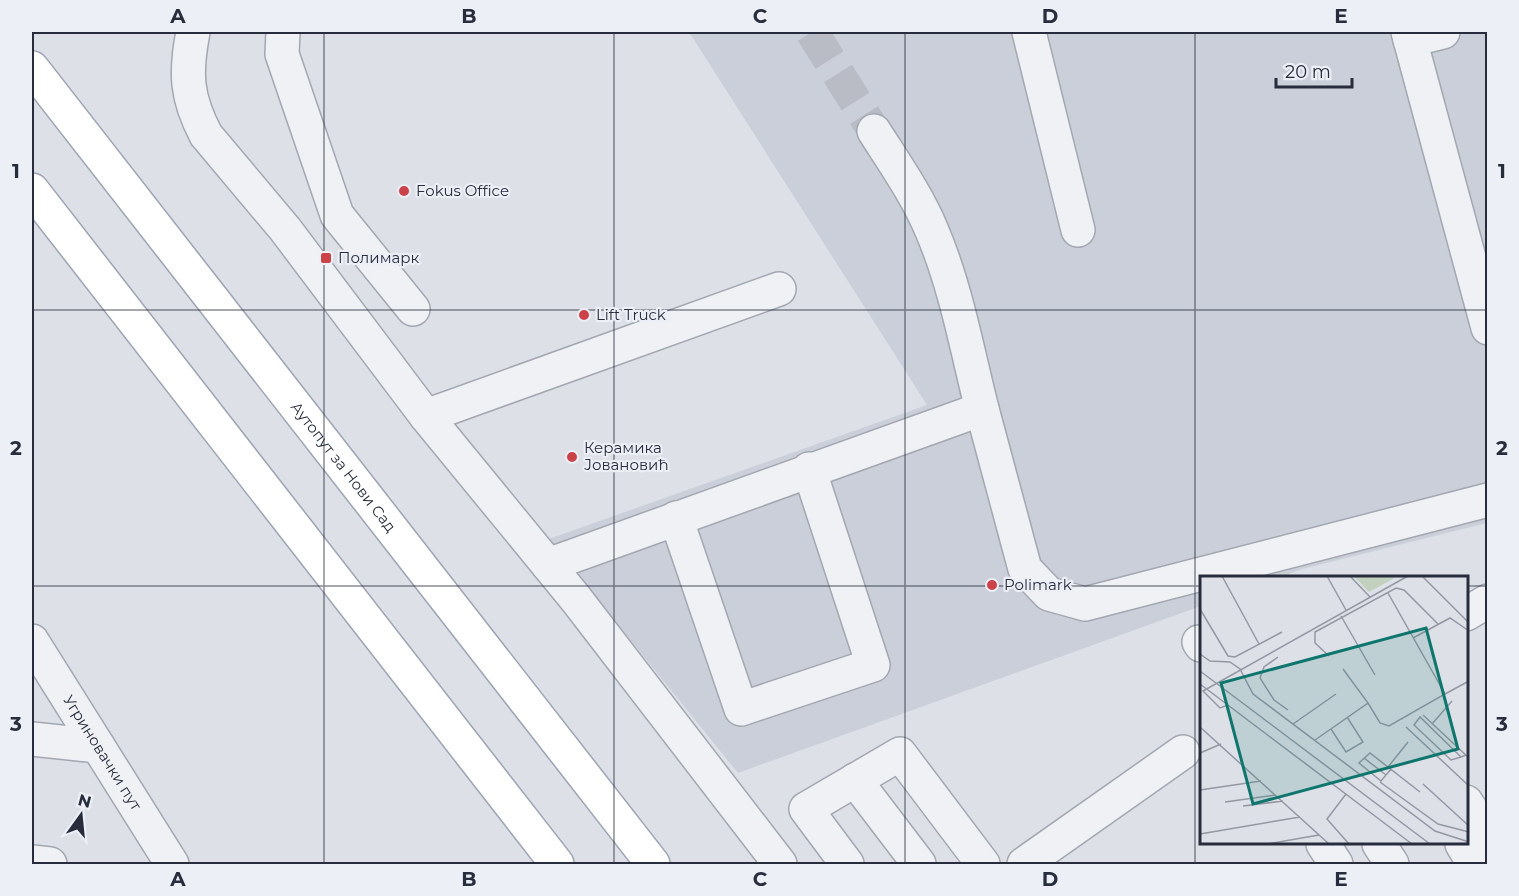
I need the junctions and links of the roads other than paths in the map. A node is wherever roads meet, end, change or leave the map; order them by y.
1 (193, 32) edge
2 (283, 32) edge
3 (1029, 32) edge
4 (1443, 32) edge
5 (1409, 36) edge
6 (32, 68) edge
7 (874, 131) tunnel mouth
8 (32, 190) edge
9 (337, 216) junction
10 (285, 229) junction
11 (1078, 230) dead end
12 (779, 289) dead end
13 (413, 309) dead end
14 (1488, 328) edge
15 (982, 409) junction
16 (426, 416) junction
17 (809, 469) junction
18 (1488, 500) edge
19 (676, 518) junction
20 (548, 565) junction
21 (1488, 601) edge
22 (1468, 613) edge
23 (32, 642) edge
24 (32, 739) edge
25 (98, 746) junction
26 (1183, 752) dead end
27 (855, 780) junction
28 (1468, 804) edge
29 (1488, 836) edge
30 (1324, 845) edge
31 (1380, 845) edge
32 (1463, 845) edge
33 (32, 862) edge
34 (50, 864) edge
35 (172, 864) edge
36 (557, 864) edge
37 (653, 864) edge
38 (780, 864) edge
39 (847, 864) edge
40 (920, 864) edge
41 (983, 864) edge
42 (1024, 864) edge
43 (1336, 864) edge
44 (1392, 864) edge
45 (1474, 864) edge

1 - 10 street
2 - 9 street
3 - 11 street
4 - 5 street
5 - 14 street
6 - 37 main road, Аутопут за Нови Сад
7 - 15 street
8 - 36 main road
9 - 10 street
9 - 13 street
10 - 16 street
12 - 16 street
15 - 17 street
15 - 18 street
16 - 20 street
17 - 19 street
17 - 19 street
19 - 20 street
20 - 38 street
21 - 22 street
23 - 25 street, Угриновачки пут
24 - 25 street
25 - 35 street, Угриновачки пут
26 - 42 street
27 - 39 street
27 - 40 street
27 - 41 street
28 - 29 street
30 - 43 street
31 - 44 street
32 - 45 street
33 - 34 street

